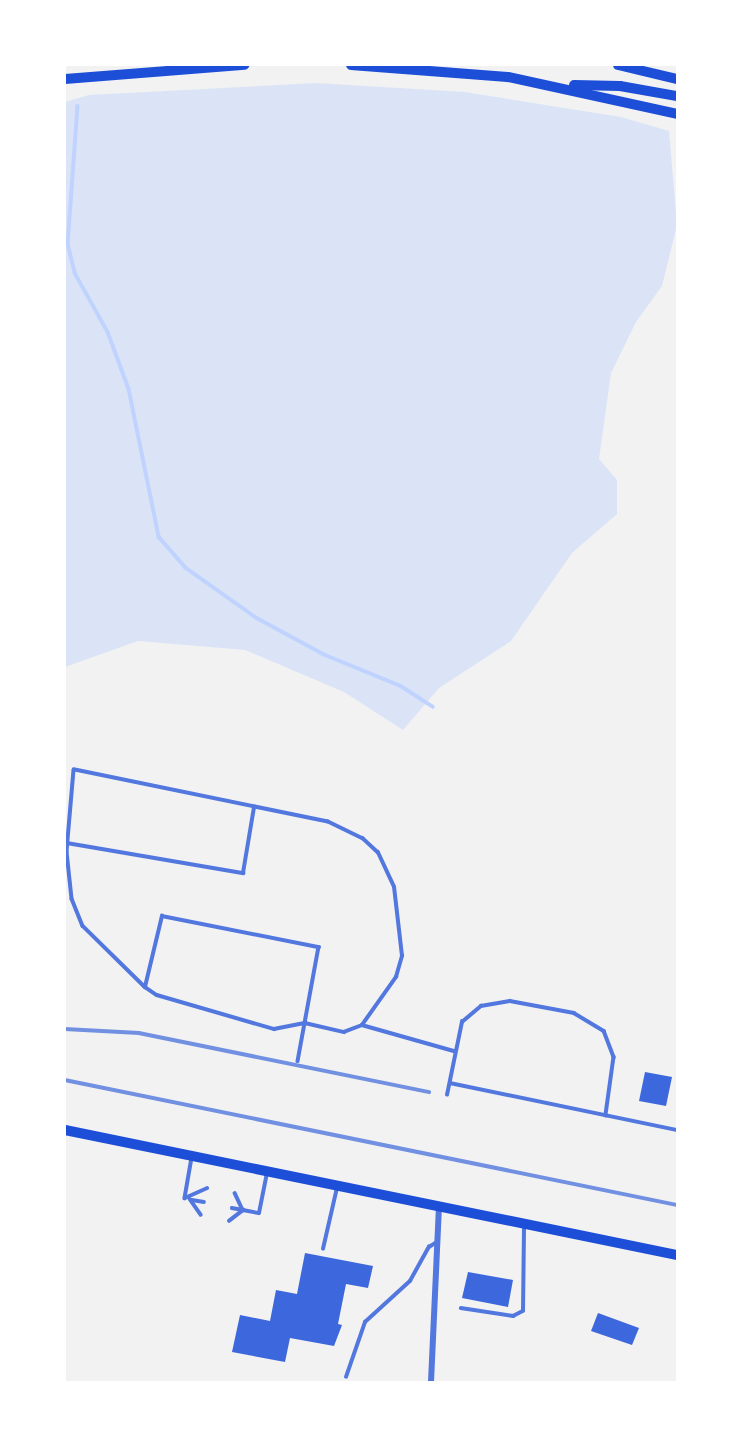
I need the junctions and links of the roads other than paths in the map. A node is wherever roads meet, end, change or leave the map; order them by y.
1 (244, 65) edge
2 (351, 65) edge
3 (618, 65) edge
4 (65, 79) edge
5 (677, 79) edge
6 (549, 85) junction
7 (677, 96) edge
8 (677, 114) edge
9 (254, 807) junction
10 (67, 843) junction
11 (145, 987) junction
12 (305, 1023) junction
13 (362, 1025) junction
14 (454, 1051) junction
15 (298, 1060) dead end
16 (449, 1083) junction
17 (447, 1095) dead end
18 (606, 1115) junction
19 (65, 1130) edge
20 (677, 1130) edge
21 (192, 1156) junction
22 (267, 1172) junction
23 (337, 1186) junction
24 (207, 1188) dead end
25 (234, 1193) dead end
26 (190, 1199) junction
27 (204, 1202) dead end
28 (439, 1207) junction
29 (232, 1208) dead end
30 (243, 1210) junction
31 (201, 1215) dead end
32 (229, 1221) dead end
33 (524, 1224) junction
34 (439, 1240) junction
35 (323, 1249) dead end
36 (677, 1255) edge
37 (461, 1308) dead end
38 (346, 1377) dead end
39 (431, 1382) edge

1 - 4 main road
2 - 6 main road
3 - 5 main road
6 - 7 main road
6 - 8 main road
9 - 10 lane
9 - 10 lane
9 - 13 lane
10 - 11 lane
11 - 12 lane
11 - 12 lane
12 - 13 lane
12 - 15 lane
13 - 14 lane
14 - 16 lane
14 - 18 lane
16 - 17 lane
16 - 18 lane
18 - 20 lane
19 - 21 main road
21 - 22 main road
21 - 26 lane
22 - 23 main road
22 - 30 lane
23 - 28 main road
23 - 35 lane
24 - 26 lane
25 - 30 lane
26 - 27 lane
26 - 31 lane
28 - 33 main road
28 - 34 street
29 - 30 lane
30 - 32 lane
33 - 36 main road
33 - 37 lane
34 - 38 lane
34 - 39 street

